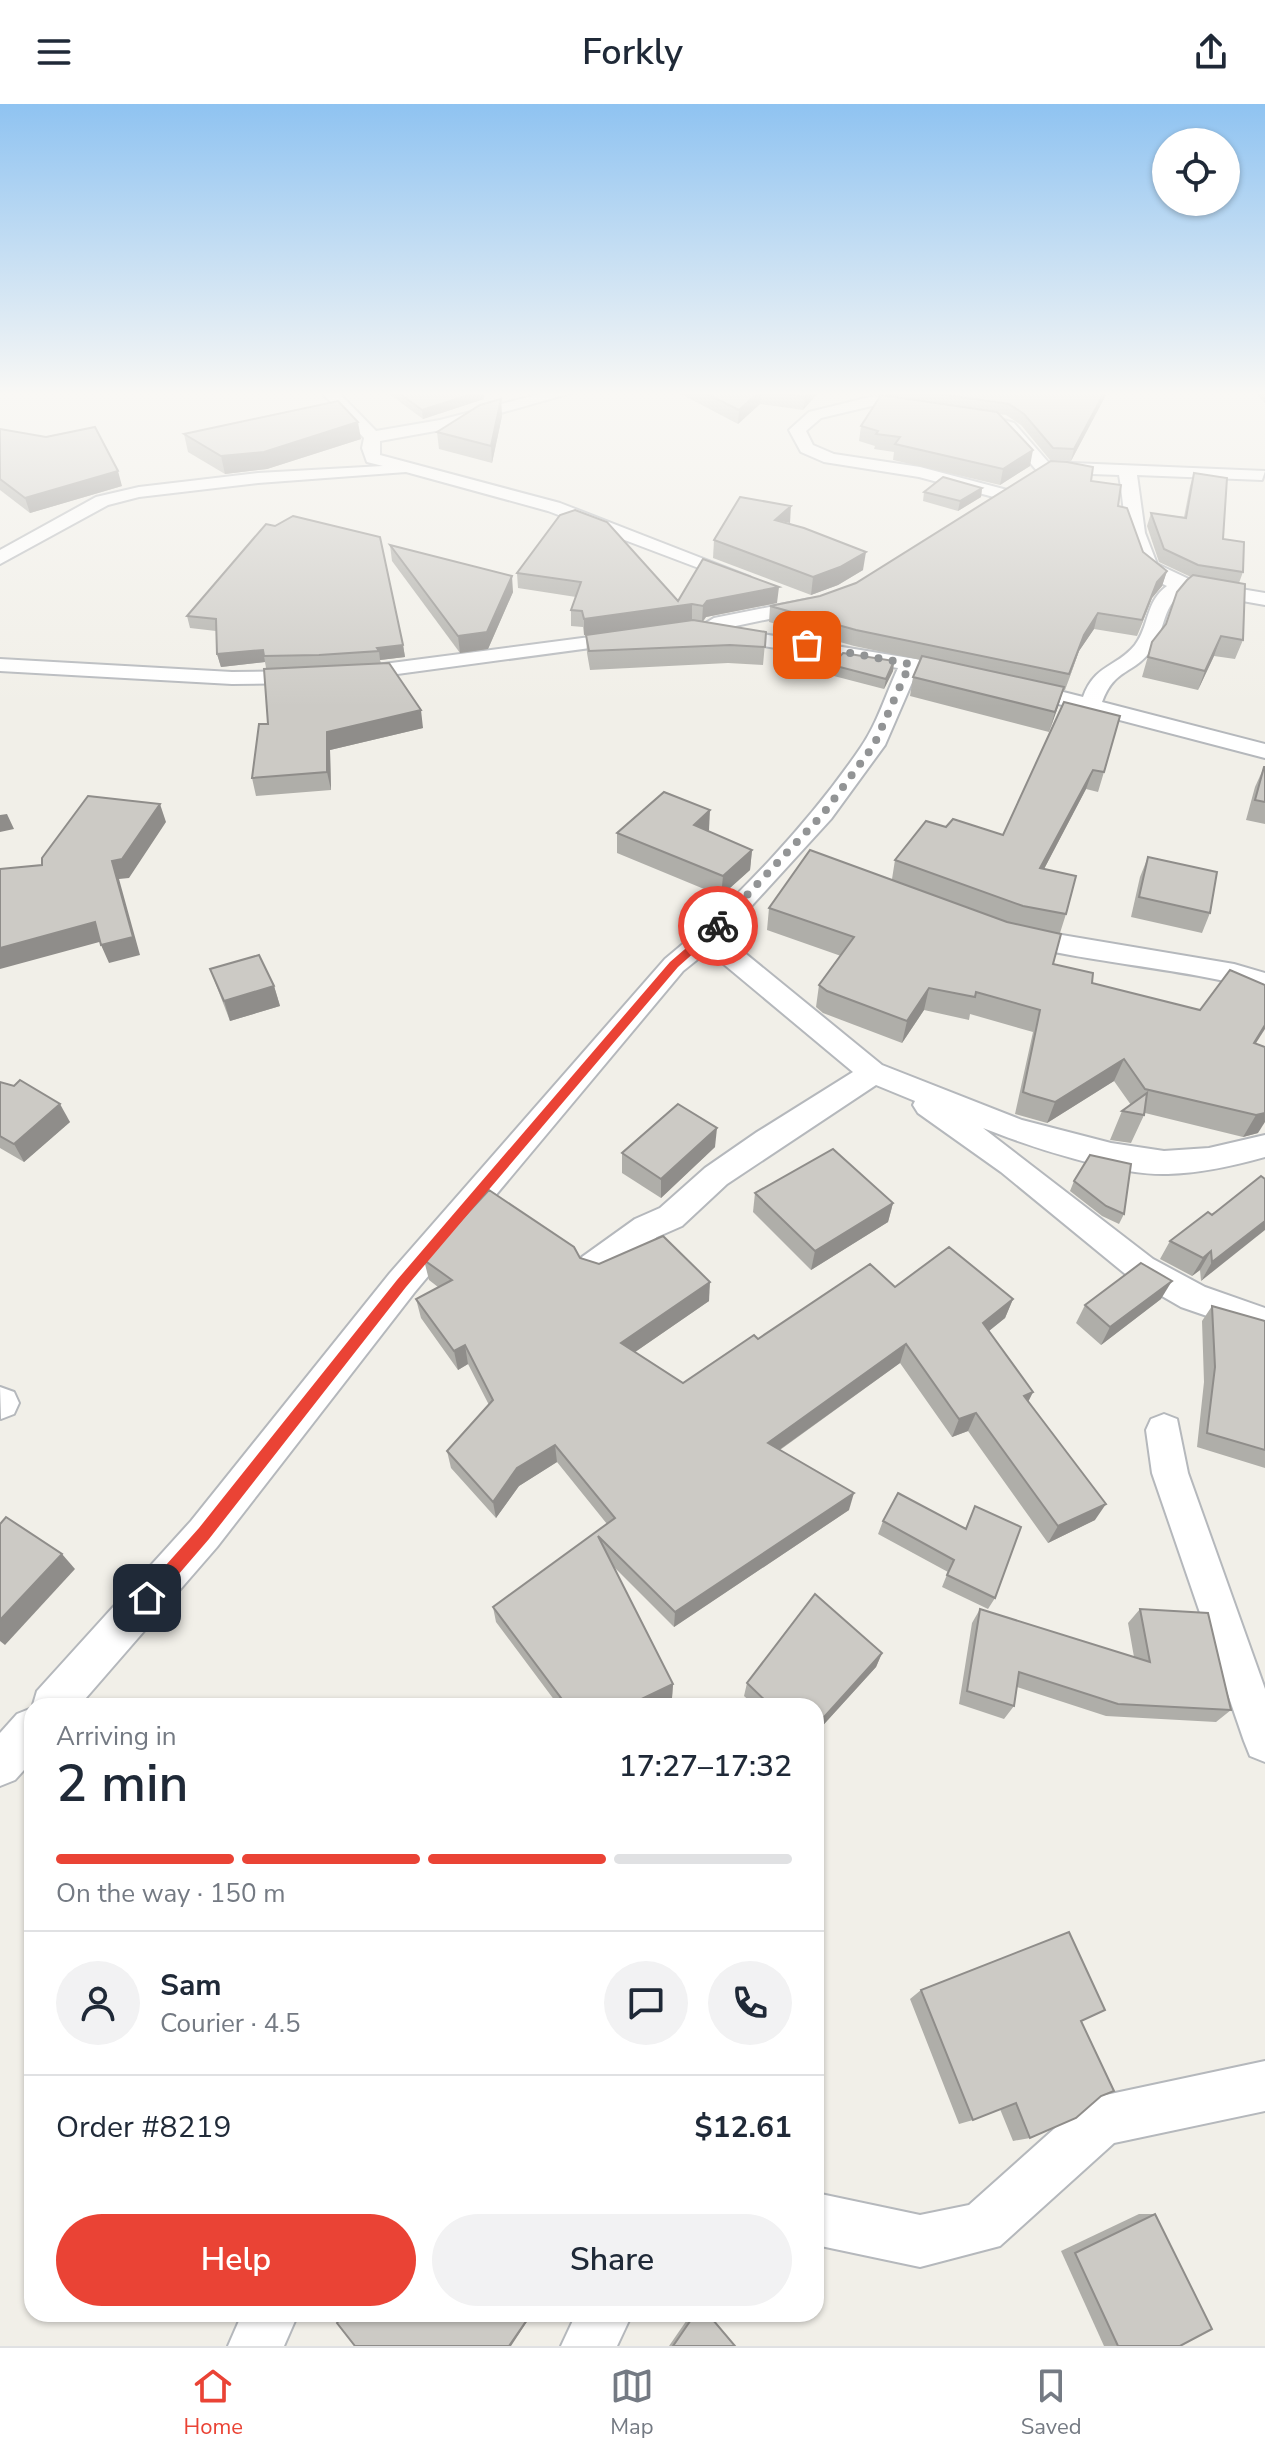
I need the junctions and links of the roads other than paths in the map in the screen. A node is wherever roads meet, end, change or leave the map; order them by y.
1 (120, 498) edge
2 (517, 498) edge
3 (1000, 498) edge
4 (1133, 498) edge
5 (982, 509) edge
6 (0, 558) edge
7 (1185, 584) junction
8 (1265, 594) edge
9 (645, 635) edge
10 (910, 664) junction
11 (0, 665) edge
12 (950, 672) edge
13 (1005, 683) edge
14 (1090, 705) junction
15 (1265, 751) edge
16 (991, 928) edge
17 (708, 937) junction
18 (1265, 982) edge
19 (884, 1077) junction
20 (1265, 1146) edge
21 (594, 1266) edge
22 (1265, 1322) edge
23 (1164, 1430) dead end
24 (59, 1698) edge
25 (24, 1738) edge
26 (1265, 1741) edge
27 (0, 1765) edge
28 (1265, 2086) edge
29 (824, 2221) edge
30 (267, 2322) edge
31 (601, 2322) edge
32 (255, 2346) edge
33 (588, 2346) edge

1 - 6 street
2 - 10 street
3 - 5 street
4 - 7 street
7 - 8 street
7 - 14 street
9 - 11 street
10 - 12 street
10 - 17 street
13 - 14 street
14 - 15 street
16 - 18 street
17 - 19 street
17 - 24 street
19 - 20 street
19 - 21 street
19 - 22 street
23 - 26 street
25 - 27 street
28 - 29 street
30 - 32 street
31 - 33 street

